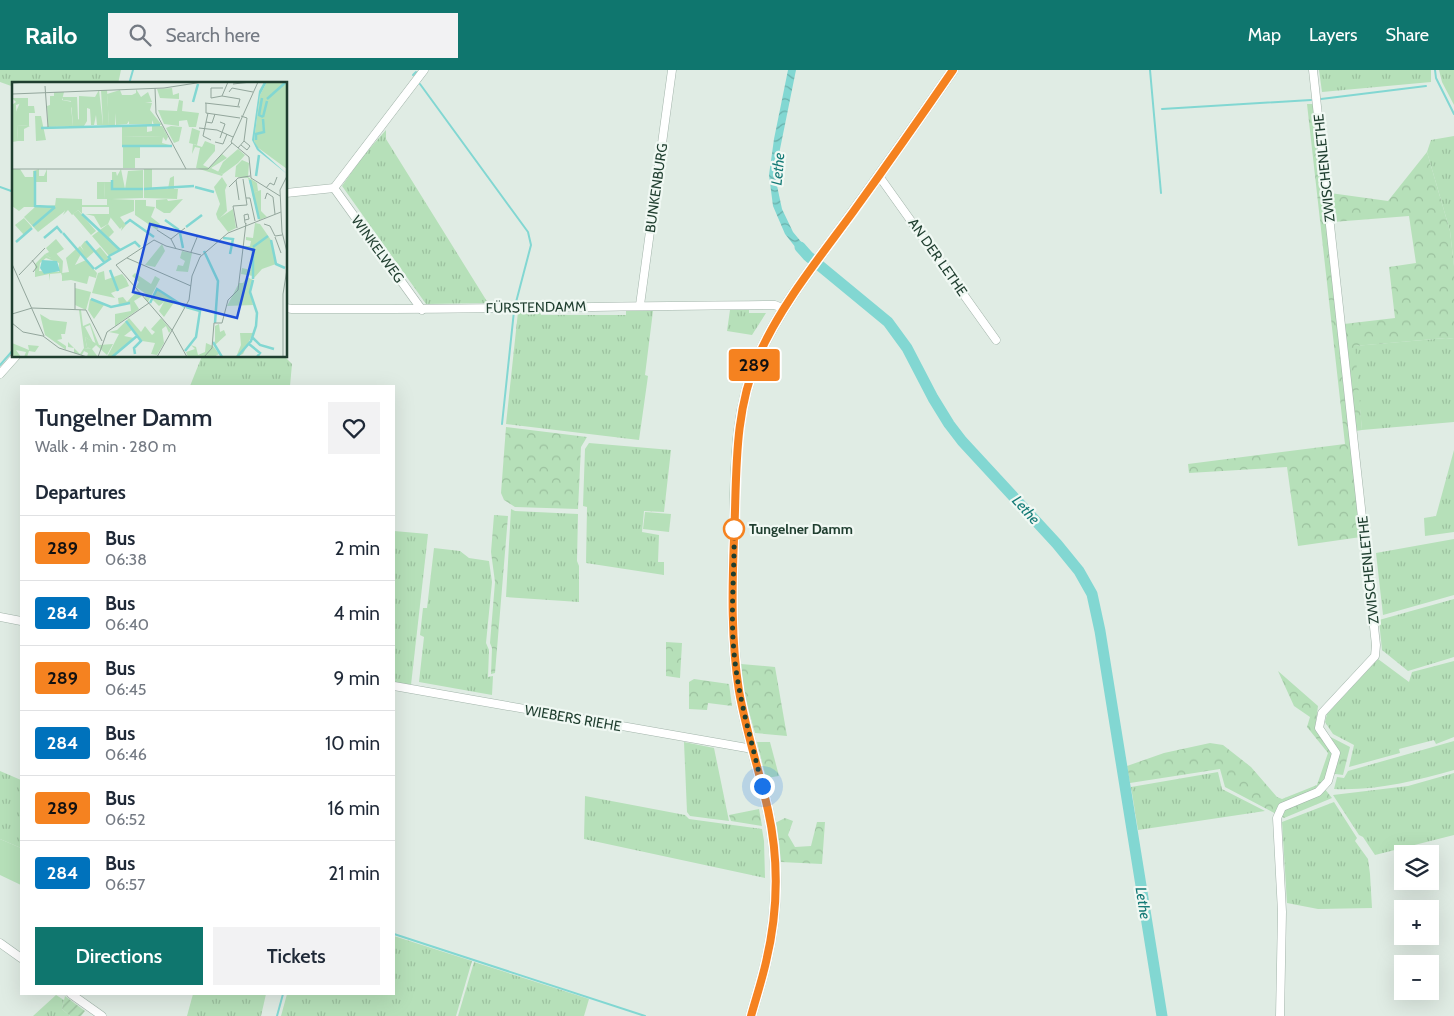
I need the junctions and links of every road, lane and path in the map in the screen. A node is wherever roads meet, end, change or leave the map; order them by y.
1 (424, 70) edge
2 (672, 70) edge
3 (953, 70) edge
4 (1313, 70) edge
5 (879, 176) junction
6 (334, 188) junction
7 (288, 193) edge
8 (640, 305) junction
9 (288, 308) edge
10 (784, 309) junction
11 (422, 310) junction
12 (996, 340) dead end
13 (14, 358) edge
14 (0, 374) edge
15 (0, 618) edge
16 (20, 621) edge
17 (395, 686) edge
18 (752, 748) junction
19 (0, 943) edge
20 (20, 957) edge
21 (71, 995) edge
22 (102, 1016) edge
23 (751, 1016) edge
24 (1280, 1016) edge

1 - 6 street
2 - 8 street, BUNKENBURG
3 - 5 street
4 - 24 street, ZWISCHENLETHE
5 - 10 street
5 - 12 street, AN DER LETHE
6 - 7 street
6 - 11 street, WINKELWEG
8 - 10 street, FÜRSTENDAMM
8 - 11 street, FÜRSTENDAMM
9 - 11 street, FÜRSTENDAMM
10 - 18 street
13 - 14 street
15 - 16 street
17 - 18 street, WIEBERS RIEHE
18 - 23 street
19 - 20 street
21 - 22 street

